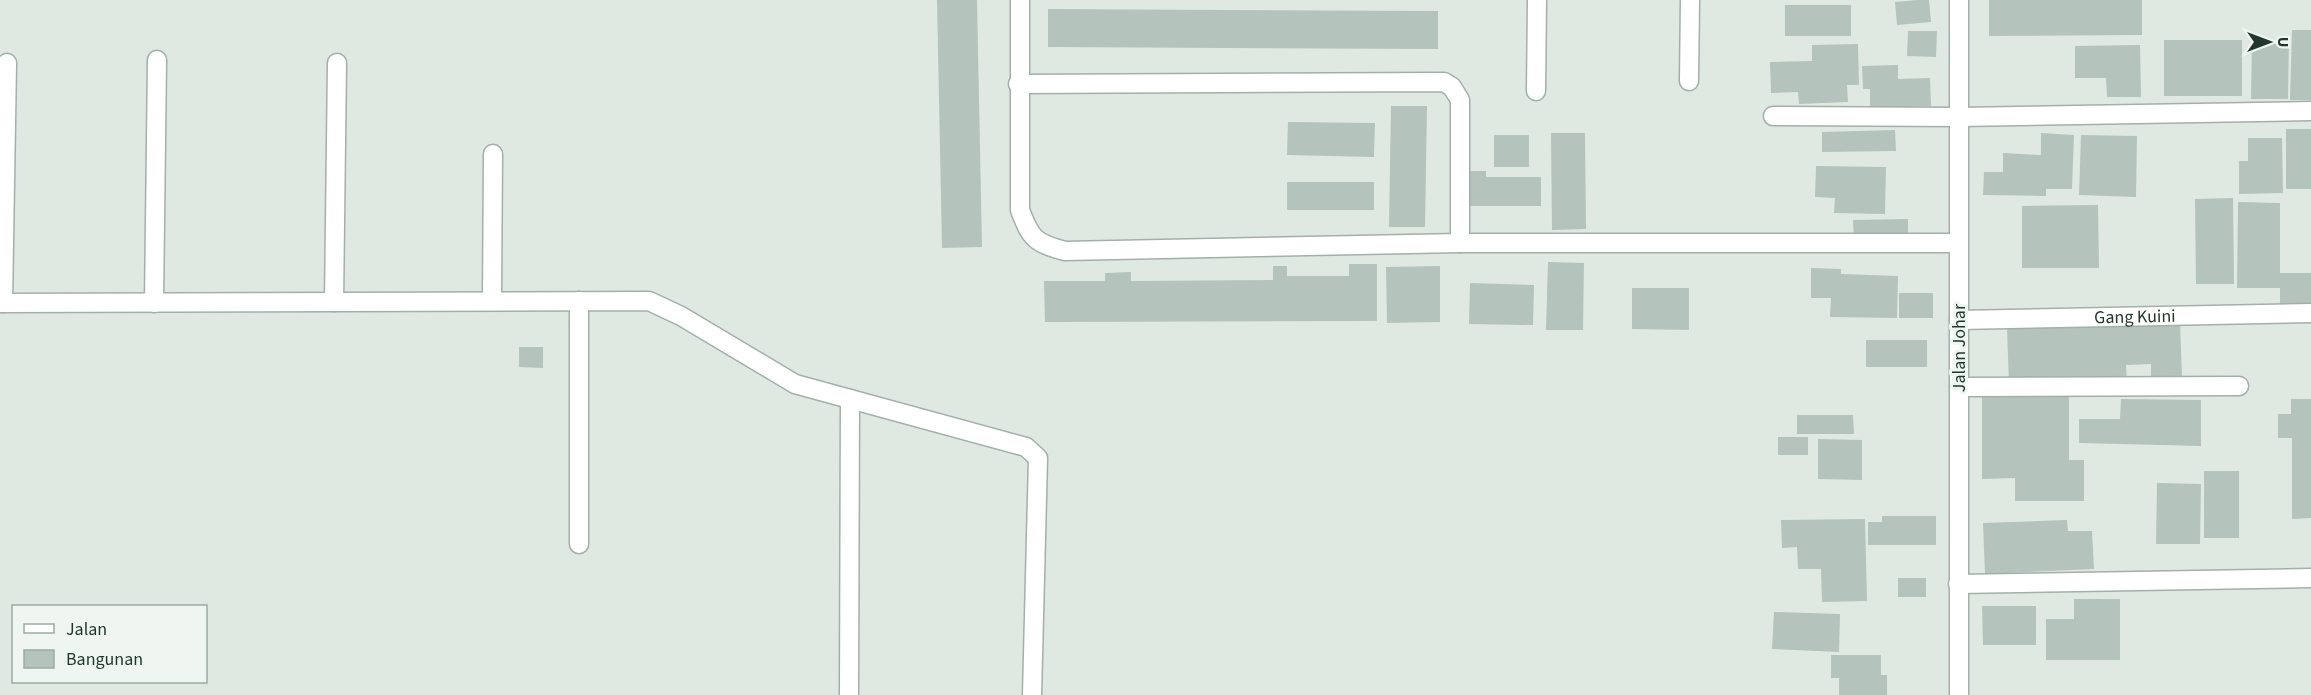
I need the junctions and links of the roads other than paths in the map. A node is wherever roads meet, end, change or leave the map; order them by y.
1 (1020, 0) edge
2 (1537, 0) edge
3 (1689, 0) edge
4 (1959, 0) edge
5 (157, 60) dead end
6 (7, 63) dead end
7 (337, 63) dead end
8 (1689, 81) dead end
9 (1018, 84) junction
10 (1536, 91) dead end
11 (2311, 111) edge
12 (1773, 116) dead end
13 (1960, 117) junction
14 (493, 154) dead end
15 (1460, 243) junction
16 (1958, 243) junction
17 (492, 301) junction
18 (579, 301) junction
19 (334, 302) junction
20 (1, 303) edge
21 (154, 303) junction
22 (2311, 313) edge
23 (1959, 320) junction
24 (1959, 387) junction
25 (2239, 387) dead end
26 (850, 399) junction
27 (579, 544) dead end
28 (2311, 578) edge
29 (1958, 584) junction
30 (849, 695) edge
31 (1032, 695) edge
32 (1959, 695) edge

1 - 9 street
2 - 10 street
3 - 8 street
4 - 13 street, Jalan Johar
5 - 21 street
6 - 20 street
7 - 19 street
9 - 15 street
9 - 15 street
11 - 13 street
12 - 13 street
13 - 16 street, Jalan Johar
14 - 17 street
15 - 16 street
16 - 23 street, Jalan Johar
17 - 18 street
17 - 19 street
18 - 26 street
18 - 27 street
19 - 21 street
20 - 21 street
22 - 23 street, Gang Kuini
23 - 24 street, Jalan Johar
24 - 25 street
24 - 29 street, Jalan Johar
26 - 30 street
26 - 31 street
28 - 29 street
29 - 32 street, Jalan Johar

